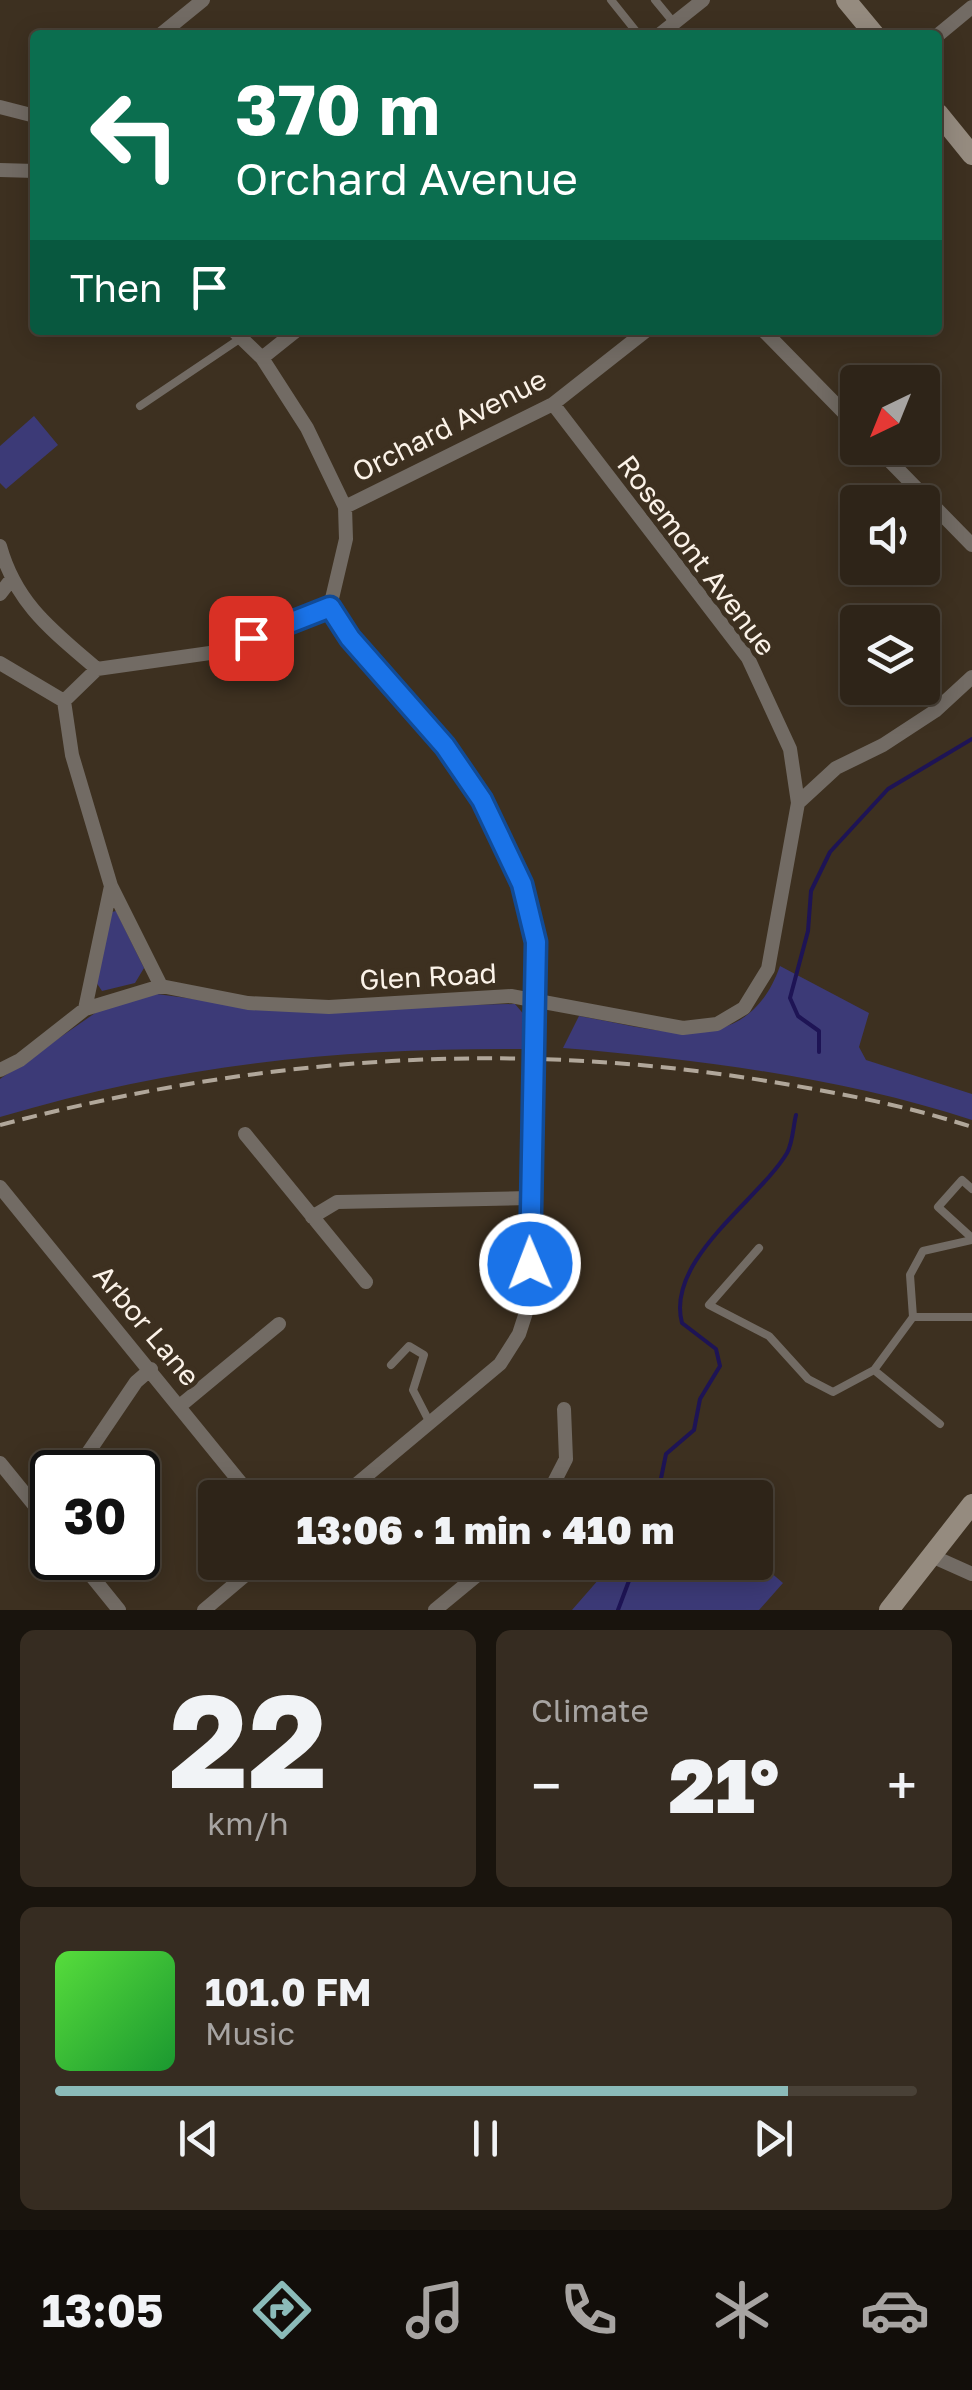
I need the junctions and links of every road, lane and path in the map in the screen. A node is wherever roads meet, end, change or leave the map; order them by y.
1 (203, 0) edge
2 (610, 0) edge
3 (655, 0) edge
4 (704, 0) edge
5 (846, 0) edge
6 (972, 7) edge
7 (674, 23) junction
8 (166, 30) edge
9 (635, 30) edge
10 (665, 30) edge
11 (864, 30) edge
12 (942, 32) edge
13 (0, 107) edge
14 (30, 115) edge
15 (942, 117) edge
16 (972, 155) edge
17 (0, 170) edge
18 (30, 171) edge
19 (236, 335) edge
20 (238, 335) edge
21 (291, 335) edge
22 (641, 335) edge
23 (768, 335) edge
24 (262, 358) junction
25 (553, 404) junction
26 (140, 406) dead end
27 (840, 409) edge
28 (894, 465) edge
29 (345, 507) junction
30 (972, 545) edge
31 (0, 546) edge
32 (5, 588) edge
33 (330, 607) junction
34 (0, 663) edge
35 (97, 669) junction
36 (972, 677) edge
37 (64, 701) junction
38 (798, 804) junction
39 (111, 886) junction
40 (161, 986) junction
41 (534, 998) junction
42 (86, 1009) junction
43 (0, 1070) edge
44 (245, 1134) dead end
45 (0, 1187) edge
46 (972, 1189) edge
47 (529, 1198) junction
48 (312, 1216) junction
49 (972, 1239) edge
50 (759, 1248) dead end
51 (366, 1282) dead end
52 (913, 1317) junction
53 (972, 1317) edge
54 (279, 1324) dead end
55 (391, 1365) dead end
56 (150, 1369) junction
57 (874, 1370) junction
58 (181, 1404) junction
59 (564, 1409) dead end
60 (430, 1424) junction
61 (940, 1424) dead end
62 (90, 1450) edge
63 (0, 1463) edge
64 (239, 1480) edge
65 (362, 1480) edge
66 (555, 1480) edge
67 (30, 1495) edge
68 (972, 1504) edge
69 (934, 1557) junction
70 (972, 1574) edge
71 (95, 1580) edge
72 (240, 1580) edge
73 (471, 1580) edge
74 (119, 1610) edge
75 (204, 1610) edge
76 (435, 1610) edge
77 (889, 1610) edge

1 - 8 street
2 - 9 lane
3 - 7 lane
4 - 7 street
5 - 11 main road
6 - 12 street
7 - 10 street
13 - 14 street
15 - 16 main road
17 - 18 street
19 - 26 lane
20 - 24 street
21 - 24 street
22 - 25 street, Orchard Avenue
23 - 27 street
24 - 29 street
25 - 29 street, Orchard Avenue
25 - 38 street, Rosemont Avenue
28 - 30 street
29 - 33 street, Orchard Avenue
31 - 32 street
32 - 35 street
33 - 35 street
33 - 41 street
34 - 37 street
35 - 37 street
36 - 38 street
37 - 39 street
38 - 41 street, Glen Road
39 - 40 street
39 - 42 street
40 - 41 street, Glen Road
40 - 42 street, Glen Road
41 - 47 street
42 - 43 street, Glen Road
44 - 48 street
45 - 56 street, Arbor Lane
46 - 49 lane
47 - 48 street
47 - 60 street
48 - 51 street
49 - 52 lane
50 - 57 lane
52 - 53 lane
52 - 57 lane
54 - 58 street
55 - 60 lane
56 - 58 street, Arbor Lane
56 - 62 street
57 - 61 lane
58 - 64 street, Arbor Lane
59 - 66 street
60 - 65 street
63 - 67 street
68 - 69 main road
69 - 70 street
69 - 77 main road
71 - 74 street
72 - 75 street
73 - 76 street

